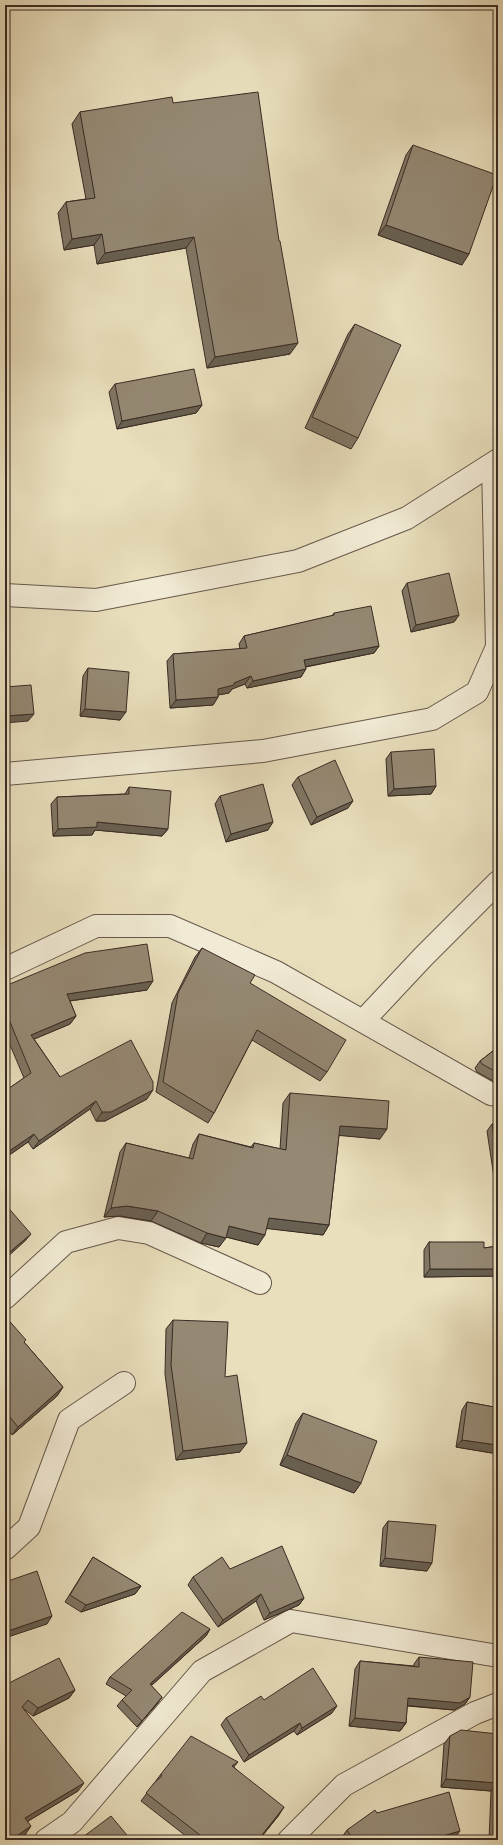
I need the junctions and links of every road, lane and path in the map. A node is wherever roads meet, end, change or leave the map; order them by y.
1 (496, 463) edge
2 (5, 595) edge
3 (5, 774) edge
4 (498, 882) edge
5 (5, 969) edge
6 (363, 1021) junction
7 (498, 1095) edge
8 (260, 1284) dead end
9 (5, 1298) edge
10 (124, 1382) dead end
11 (5, 1549) edge
12 (498, 1656) edge
13 (498, 1704) edge
14 (46, 1840) edge
15 (289, 1840) edge

1 - 2 street
1 - 3 street
4 - 6 street
5 - 6 street
6 - 7 street
8 - 9 street
10 - 11 street
12 - 14 street
13 - 15 street

